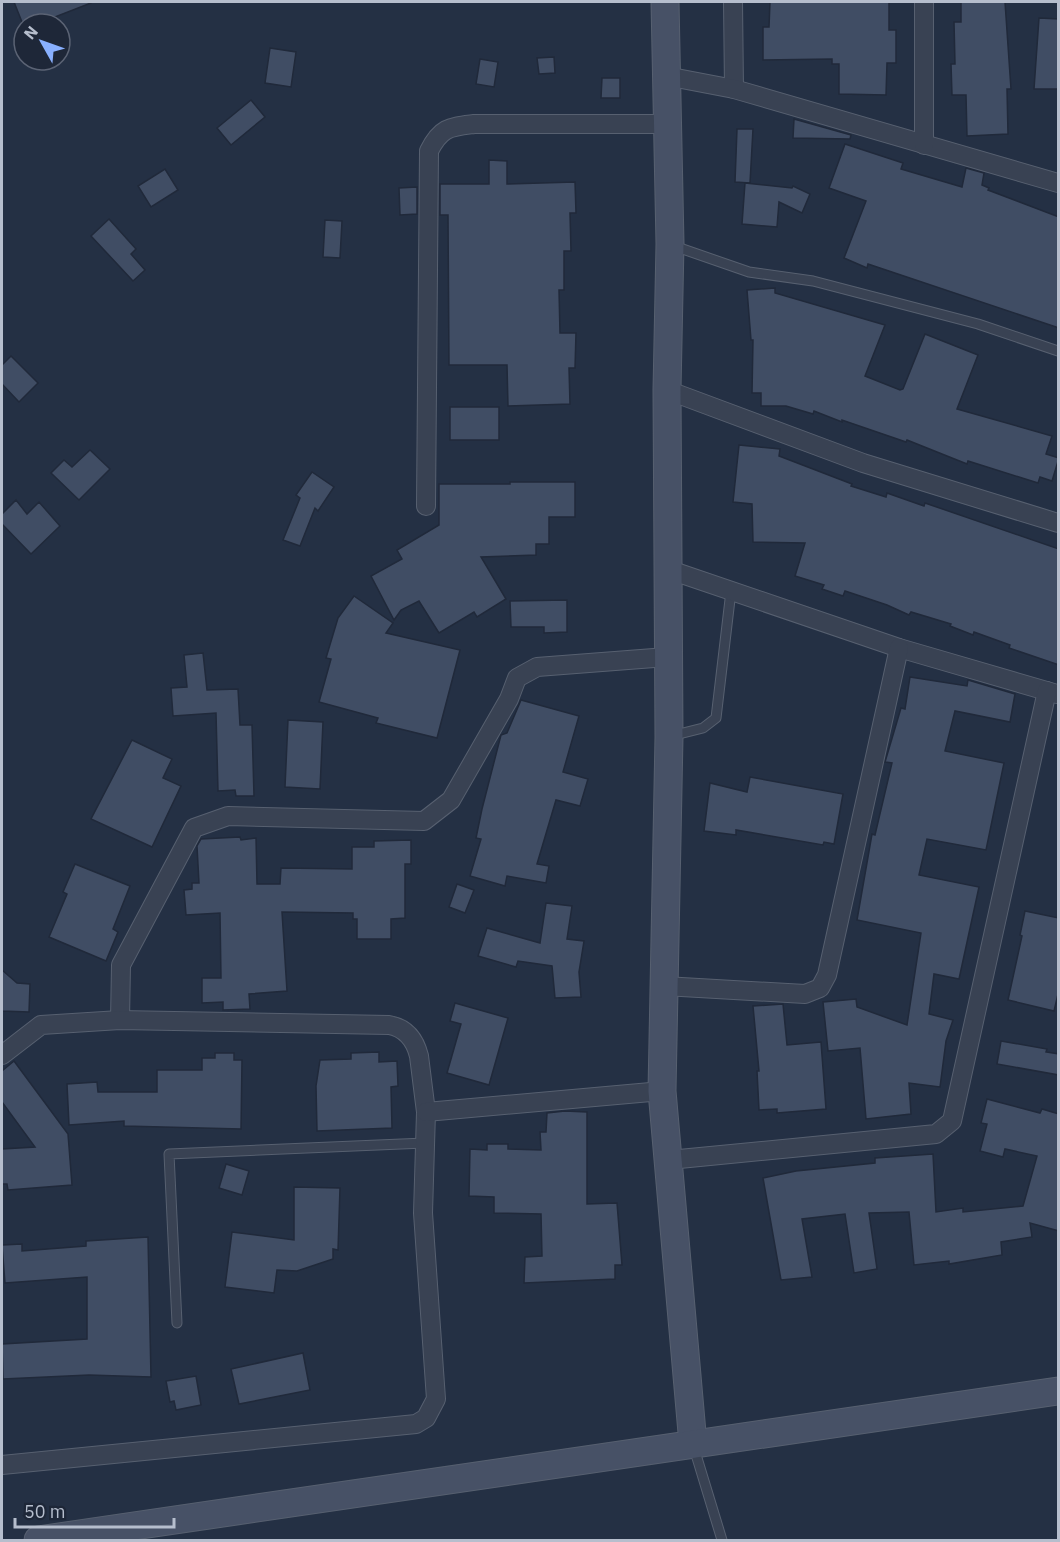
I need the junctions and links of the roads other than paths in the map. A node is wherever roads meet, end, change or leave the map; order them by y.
1 (665, 2) edge
2 (733, 2) edge
3 (924, 2) edge
4 (666, 76) junction
5 (734, 89) junction
6 (666, 124) junction
7 (924, 145) junction
8 (1059, 183) edge
9 (670, 244) junction
10 (1059, 351) edge
11 (667, 390) junction
12 (426, 506) dead end
13 (1059, 523) edge
14 (667, 569) junction
15 (731, 591) junction
16 (899, 648) junction
17 (667, 657) junction
18 (1053, 693) edge
19 (669, 737) junction
20 (664, 986) junction
21 (120, 1020) junction
22 (2, 1054) edge
23 (662, 1091) junction
24 (426, 1112) junction
25 (425, 1143) junction
26 (669, 1160) junction
27 (177, 1323) dead end
28 (1059, 1391) edge
29 (693, 1444) junction
30 (2, 1465) edge
31 (38, 1540) edge
32 (722, 1540) edge

1 - 4 street
2 - 5 street
3 - 7 street
4 - 5 street
4 - 6 street
5 - 7 street
6 - 9 street
6 - 12 street
7 - 8 street
9 - 10 lane
9 - 11 street
11 - 13 street
11 - 14 street
14 - 15 street
14 - 17 street
15 - 16 street
15 - 19 lane
16 - 18 street
16 - 20 street
17 - 19 street
17 - 21 street
18 - 26 street
19 - 20 street
20 - 23 street
21 - 22 street
21 - 24 street
23 - 24 street
23 - 26 street
24 - 25 street
25 - 27 lane
25 - 30 street
26 - 29 street
28 - 29 street
29 - 31 street
29 - 32 lane

